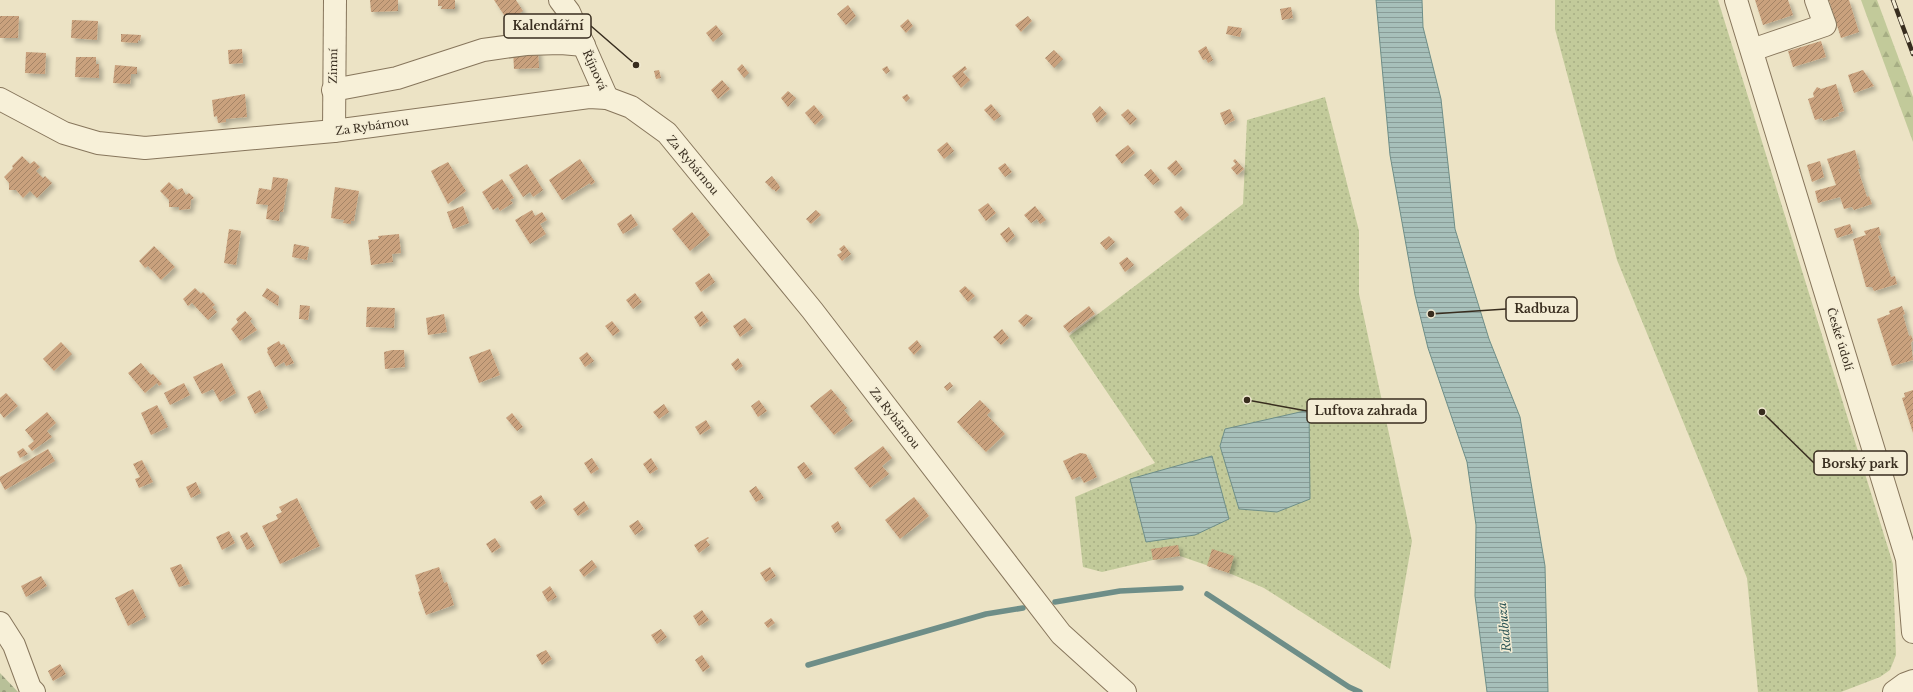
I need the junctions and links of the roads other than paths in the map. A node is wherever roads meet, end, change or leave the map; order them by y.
1 (335, 0) edge
2 (1736, 0) edge
3 (1816, 0) edge
4 (566, 4) edge
5 (584, 45) junction
6 (1752, 50) junction
7 (333, 90) junction
8 (607, 98) junction
9 (0, 99) edge
10 (334, 131) junction
11 (0, 623) edge
12 (1913, 632) edge
13 (1913, 681) edge
14 (34, 692) edge
15 (1125, 692) edge
16 (1894, 692) edge

1 - 7 street, Zimní
2 - 6 street, České údolí
3 - 6 street
4 - 5 street, Říjnová
5 - 7 street
5 - 8 street, Říjnová
6 - 12 street, České údolí
7 - 10 street, Zimní
8 - 10 street, Za Rybárnou
8 - 15 street, Za Rybárnou
9 - 10 street, Za Rybárnou
11 - 14 street
13 - 16 street

